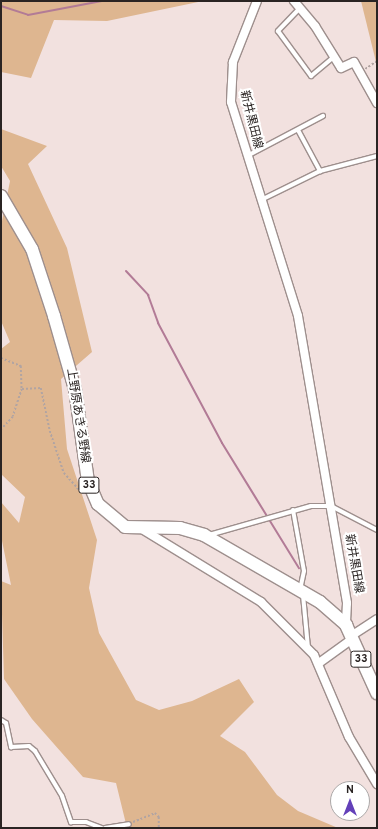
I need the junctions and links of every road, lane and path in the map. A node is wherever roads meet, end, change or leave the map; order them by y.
1 (257, 1) edge
2 (294, 1) edge
3 (300, 8) junction
4 (334, 57) junction
5 (377, 61) edge
6 (360, 73) junction
7 (377, 103) edge
8 (323, 116) dead end
9 (298, 130) junction
10 (377, 156) edge
11 (247, 157) junction
12 (320, 171) junction
13 (1, 196) edge
14 (261, 200) junction
15 (1, 358) edge
16 (22, 389) junction
17 (1, 430) edge
18 (84, 495) dead end
19 (331, 506) junction
20 (293, 510) junction
21 (142, 529) junction
22 (377, 530) edge
23 (206, 536) junction
24 (302, 591) junction
25 (377, 619) edge
26 (350, 633) junction
27 (308, 648) junction
28 (319, 664) junction
29 (377, 693) edge
30 (1, 720) edge
31 (377, 784) edge
32 (128, 824) joint
33 (102, 828) edge
34 (105, 828) edge
35 (159, 828) edge
36 (234, 828) edge
37 (286, 828) edge

1 - 11 street, 新井黒田線
2 - 3 street
3 - 4 street
3 - 4 lane
4 - 6 street
5 - 6 path
6 - 7 street
8 - 9 lane
9 - 11 lane
9 - 12 lane
10 - 12 lane
11 - 14 street, 新井黒田線
12 - 14 lane
13 - 21 main road, 上野原あきる野線 / 33
14 - 19 street, 新井黒田線
15 - 16 path
16 - 17 path
16 - 18 path
19 - 20 lane
19 - 22 lane
19 - 26 street, 新井黒田線
20 - 23 lane
20 - 24 lane
21 - 23 main road, 上野原あきる野線 / 33
21 - 27 street
23 - 24 main road, 上野原あきる野線 / 33
24 - 26 main road, 上野原あきる野線 / 33
24 - 27 lane
25 - 26 street
26 - 28 street
26 - 29 main road, 上野原あきる野線 / 33
27 - 28 street
28 - 31 street
30 - 33 lane
32 - 34 lane
32 - 35 path
36 - 37 path

